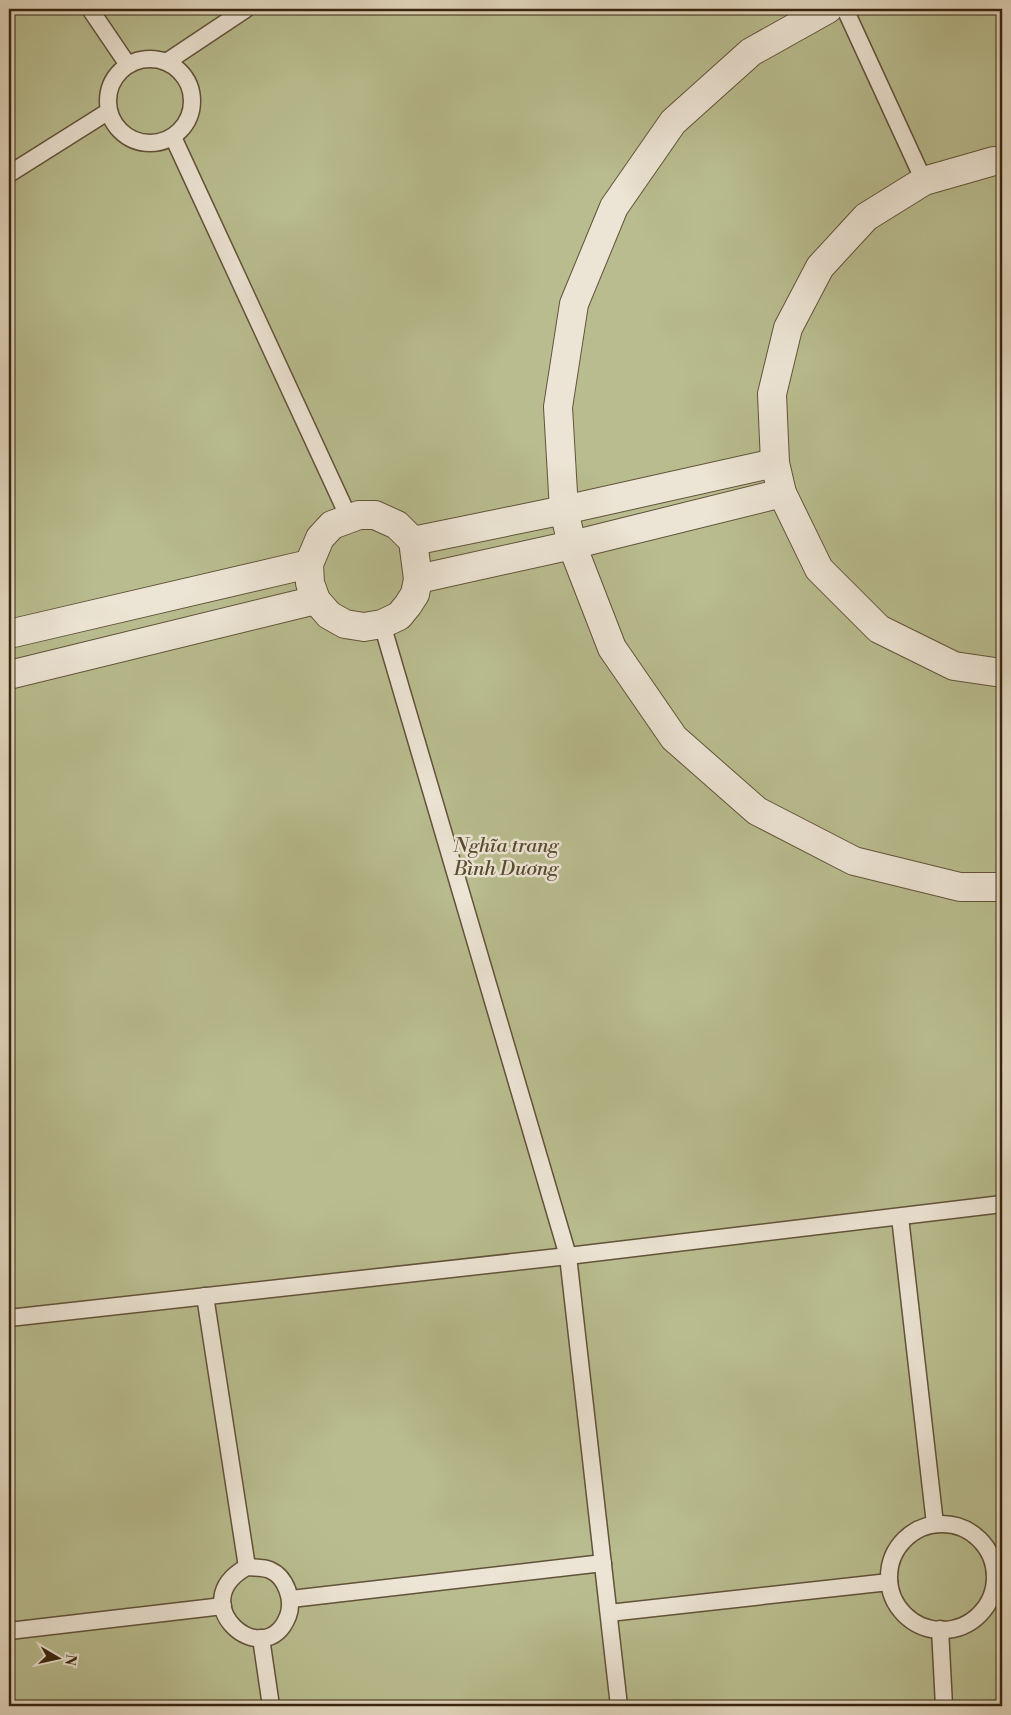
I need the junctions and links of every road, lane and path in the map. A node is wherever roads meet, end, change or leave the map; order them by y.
1 (90, 9) edge
2 (246, 9) edge
3 (828, 9) edge
4 (845, 9) edge
5 (168, 61) junction
6 (128, 65) junction
7 (109, 111) junction
8 (173, 137) junction
9 (1002, 161) edge
10 (9, 174) edge
11 (924, 181) junction
12 (775, 463) junction
13 (782, 493) junction
14 (564, 510) junction
15 (349, 518) junction
16 (412, 540) junction
17 (572, 545) junction
18 (309, 564) junction
19 (418, 579) junction
20 (316, 600) junction
21 (382, 624) junction
22 (9, 634) edge
23 (1002, 673) edge
24 (9, 675) edge
25 (1002, 888) edge
26 (1002, 1204) edge
27 (900, 1216) junction
28 (568, 1256) junction
29 (205, 1296) junction
30 (9, 1318) edge
31 (935, 1524) junction
32 (603, 1563) junction
33 (247, 1567) junction
34 (998, 1570) edge
35 (889, 1582) junction
36 (291, 1600) junction
37 (223, 1606) junction
38 (609, 1613) junction
39 (940, 1629) junction
40 (9, 1631) edge
41 (261, 1638) junction
42 (271, 1706) edge
43 (619, 1706) edge
44 (944, 1706) edge

1 - 6 lane
2 - 5 lane
3 - 14 street
4 - 11 lane
5 - 6 lane
5 - 8 lane
6 - 7 lane
7 - 8 lane
7 - 10 lane
8 - 15 lane
9 - 11 street
11 - 12 street
12 - 13 street
12 - 14 street
13 - 17 street
13 - 23 street
14 - 16 street
14 - 17 street
15 - 16 street
15 - 18 street
16 - 19 street
17 - 19 street
17 - 25 street
18 - 20 street
18 - 22 street
19 - 21 street
20 - 21 street
20 - 24 street
21 - 28 lane
26 - 27 lane
27 - 28 lane
27 - 31 lane
28 - 29 lane
28 - 32 lane
29 - 30 lane
29 - 33 lane
31 - 34 lane
31 - 35 lane
32 - 36 lane
32 - 38 lane
33 - 36 lane
33 - 37 lane
34 - 39 lane
35 - 38 lane
35 - 39 lane
36 - 41 lane
37 - 40 lane
37 - 41 lane
38 - 43 lane
39 - 44 lane
41 - 42 lane

